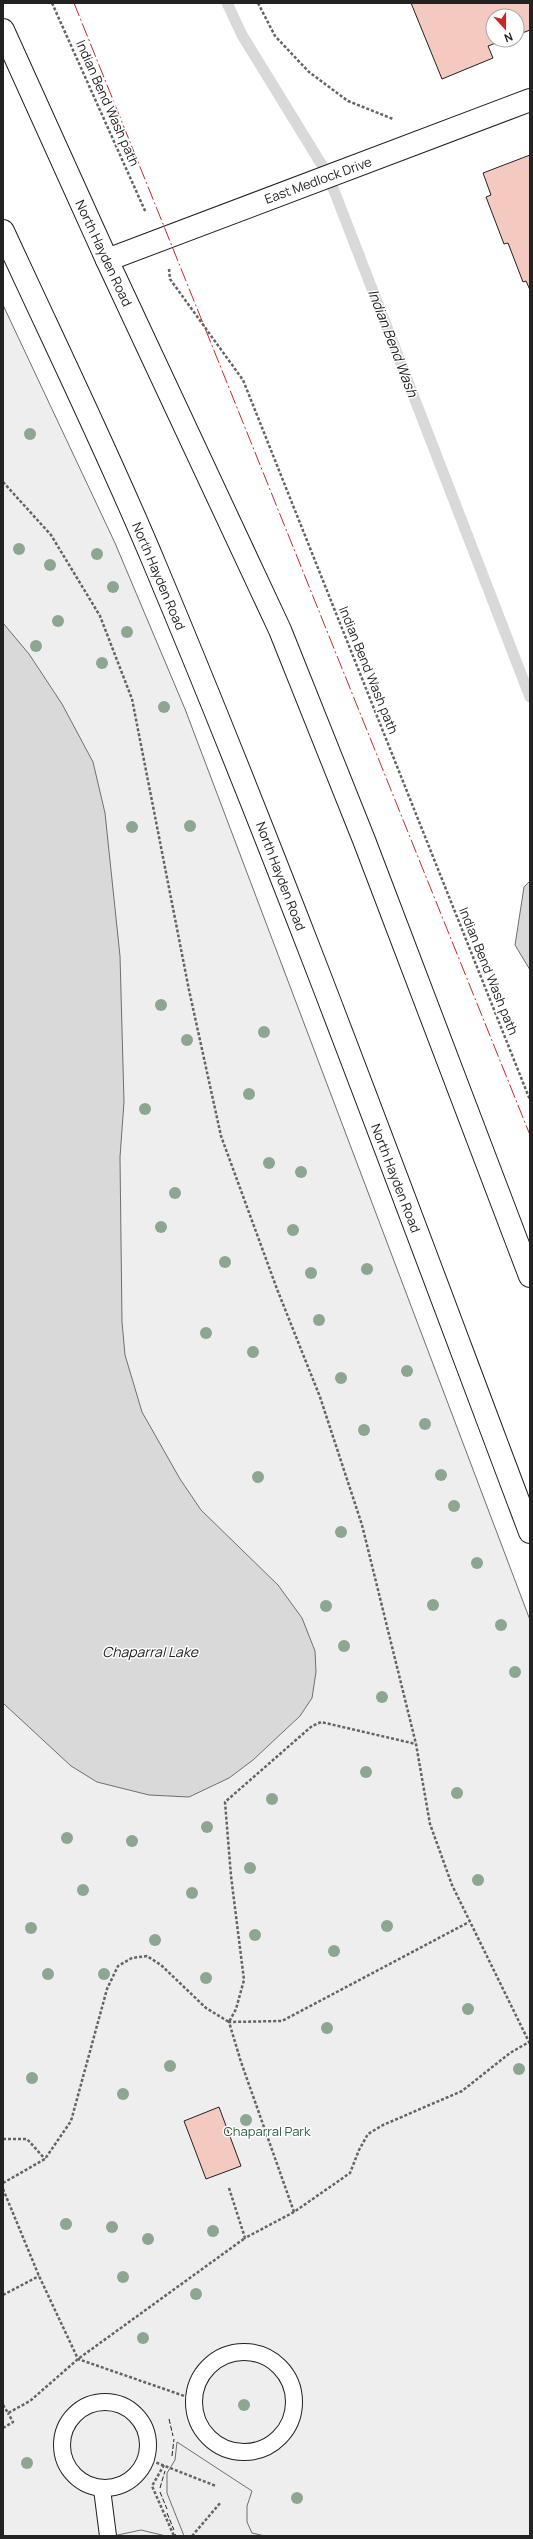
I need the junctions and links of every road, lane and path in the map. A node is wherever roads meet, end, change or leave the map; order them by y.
1 (52, 3) edge
2 (258, 3) edge
3 (3, 30) edge
4 (530, 100) edge
5 (411, 146) junction
6 (146, 211) dead end
7 (3, 231) edge
8 (107, 260) junction
9 (169, 266) dead end
10 (3, 482) edge
11 (530, 1100) edge
12 (530, 1276) edge
13 (530, 1532) edge
14 (416, 1744) junction
15 (470, 1922) junction
16 (229, 2022) junction
17 (530, 2043) edge
18 (3, 2139) edge
19 (45, 2159) junction
20 (3, 2183) edge
21 (229, 2188) dead end
22 (3, 2189) edge
23 (294, 2212) junction
24 (245, 2238) junction
25 (39, 2276) junction
26 (3, 2295) edge
27 (78, 2359) junction
28 (193, 2399) junction
29 (3, 2405) edge
30 (8, 2413) junction
31 (3, 2428) edge
32 (147, 2459) junction
33 (164, 2465) junction
34 (216, 2486) dead end
35 (102, 2488) junction
36 (221, 2502) dead end
37 (108, 2536) edge
38 (174, 2536) edge
39 (192, 2536) edge

1 - 6 path, Indian Bend Wash path
2 - 5 path
3 - 8 main road, North Hayden Road
4 - 5 main road, East Medlock Drive
5 - 8 main road, East Medlock Drive
7 - 13 main road, North Hayden Road
8 - 12 main road, North Hayden Road
9 - 11 path, Indian Bend Wash path
10 - 14 path
14 - 15 path
14 - 16 path
15 - 16 path
15 - 17 path
16 - 19 path
16 - 23 path
17 - 23 path
18 - 19 path
19 - 20 path
21 - 24 path
22 - 25 path
23 - 24 path
24 - 27 path
25 - 26 path
25 - 27 path
27 - 28 path
27 - 30 path
28 - 28 lane
29 - 30 path
30 - 31 path
32 - 33 path
32 - 35 lane
32 - 35 lane
33 - 34 path
33 - 38 path
35 - 37 lane
36 - 39 path

